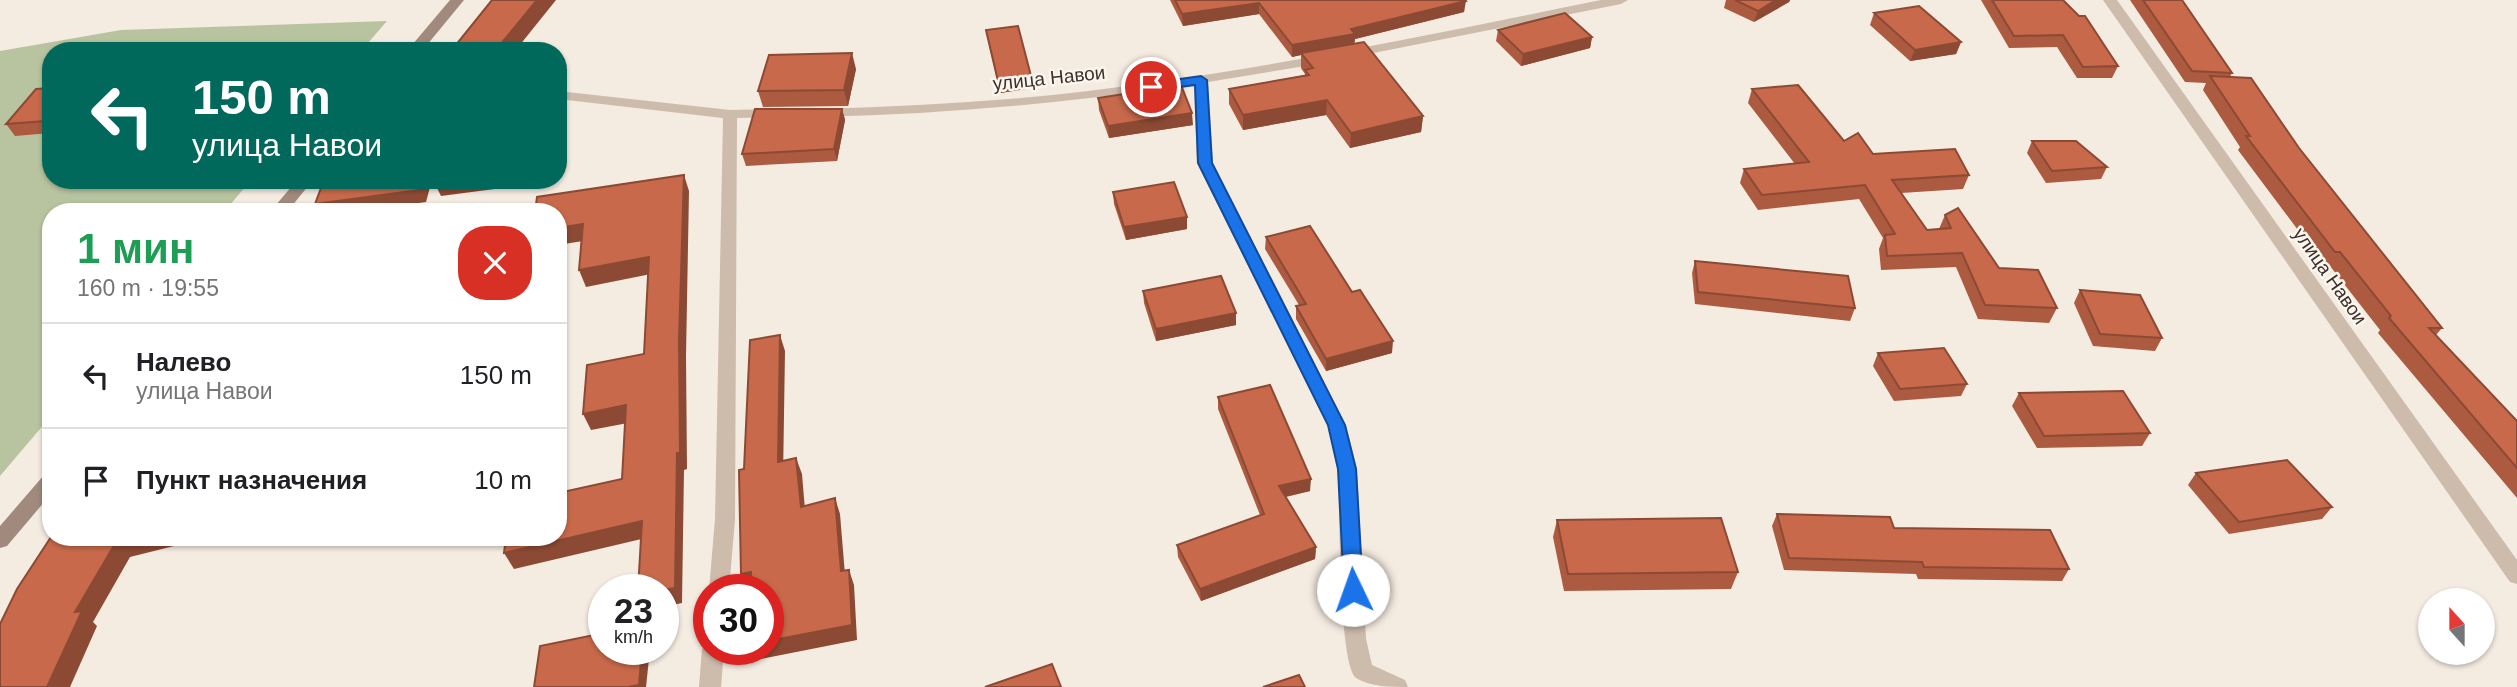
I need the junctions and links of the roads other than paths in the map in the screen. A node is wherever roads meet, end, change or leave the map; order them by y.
1 (457, 0) edge
2 (1621, 0) edge
3 (2110, 0) edge
4 (422, 42) edge
5 (1201, 80) junction
6 (567, 97) edge
7 (730, 114) junction
8 (297, 189) edge
9 (286, 203) edge
10 (42, 491) edge
11 (0, 540) edge
12 (2514, 567) edge
13 (720, 574) edge
14 (712, 665) edge
15 (710, 687) edge
16 (1397, 687) edge

1 - 4 main road
2 - 5 street, улица Навои
3 - 12 street, улица Навои
5 - 7 street, улица Навои
5 - 16 street
6 - 7 street, улица Навои
7 - 13 street
8 - 9 main road
10 - 11 main road
14 - 15 street

